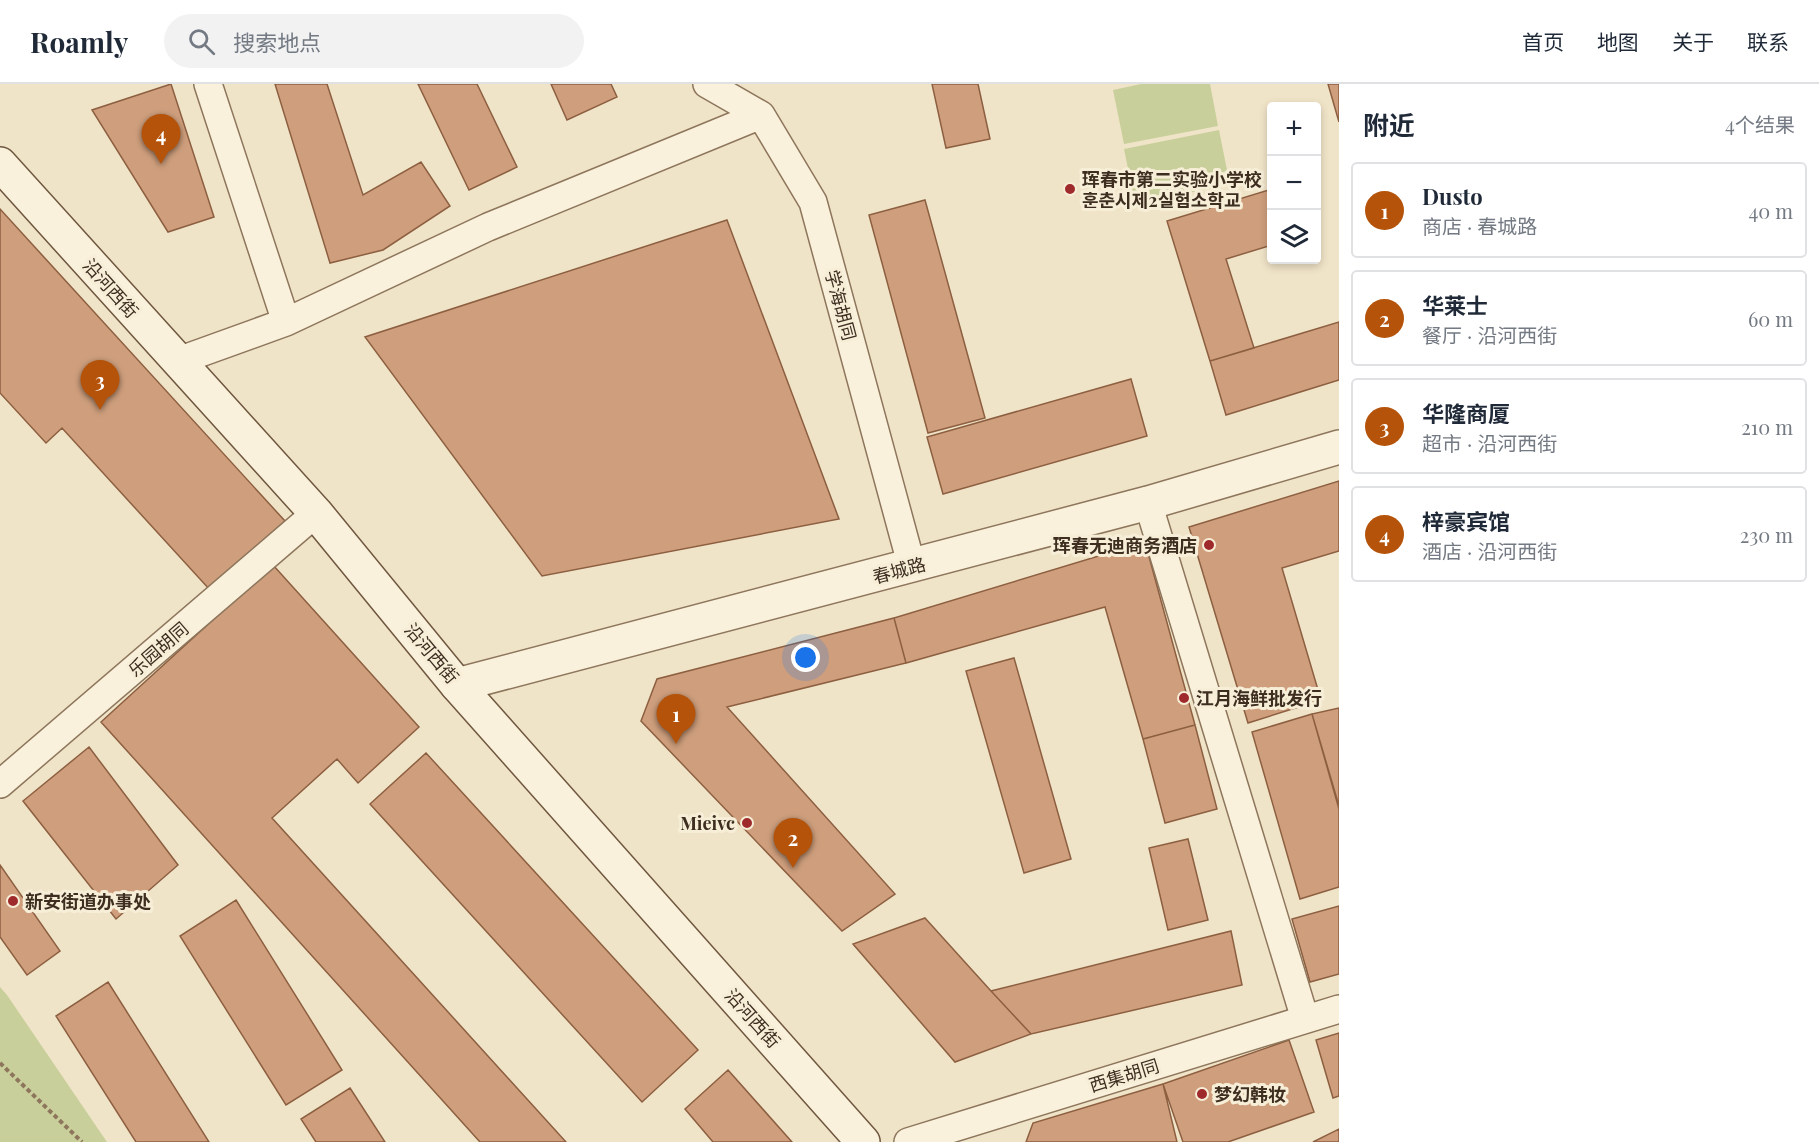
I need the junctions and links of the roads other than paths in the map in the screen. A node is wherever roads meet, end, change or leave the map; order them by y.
1 (208, 84) edge
2 (707, 84) edge
3 (761, 115) junction
4 (0, 164) edge
5 (286, 322) junction
6 (178, 361) junction
7 (1339, 447) edge
8 (1148, 503) junction
9 (316, 513) junction
10 (912, 567) junction
11 (457, 685) junction
12 (0, 784) edge
13 (1339, 1009) edge
14 (1305, 1019) junction
15 (863, 1142) edge
16 (908, 1142) edge

1 - 5 street
2 - 3 street, 学海胡同
3 - 5 street
3 - 10 street, 学海胡同
4 - 6 main road, 沿河西街
5 - 6 street
6 - 9 main road, 沿河西街
7 - 8 main road, 春城路
8 - 10 main road, 春城路
8 - 14 street
9 - 11 main road, 沿河西街
9 - 12 street, 乐园胡同
10 - 11 main road, 春城路
11 - 15 main road, 沿河西街
13 - 14 street, 西集胡同
14 - 16 street, 西集胡同

